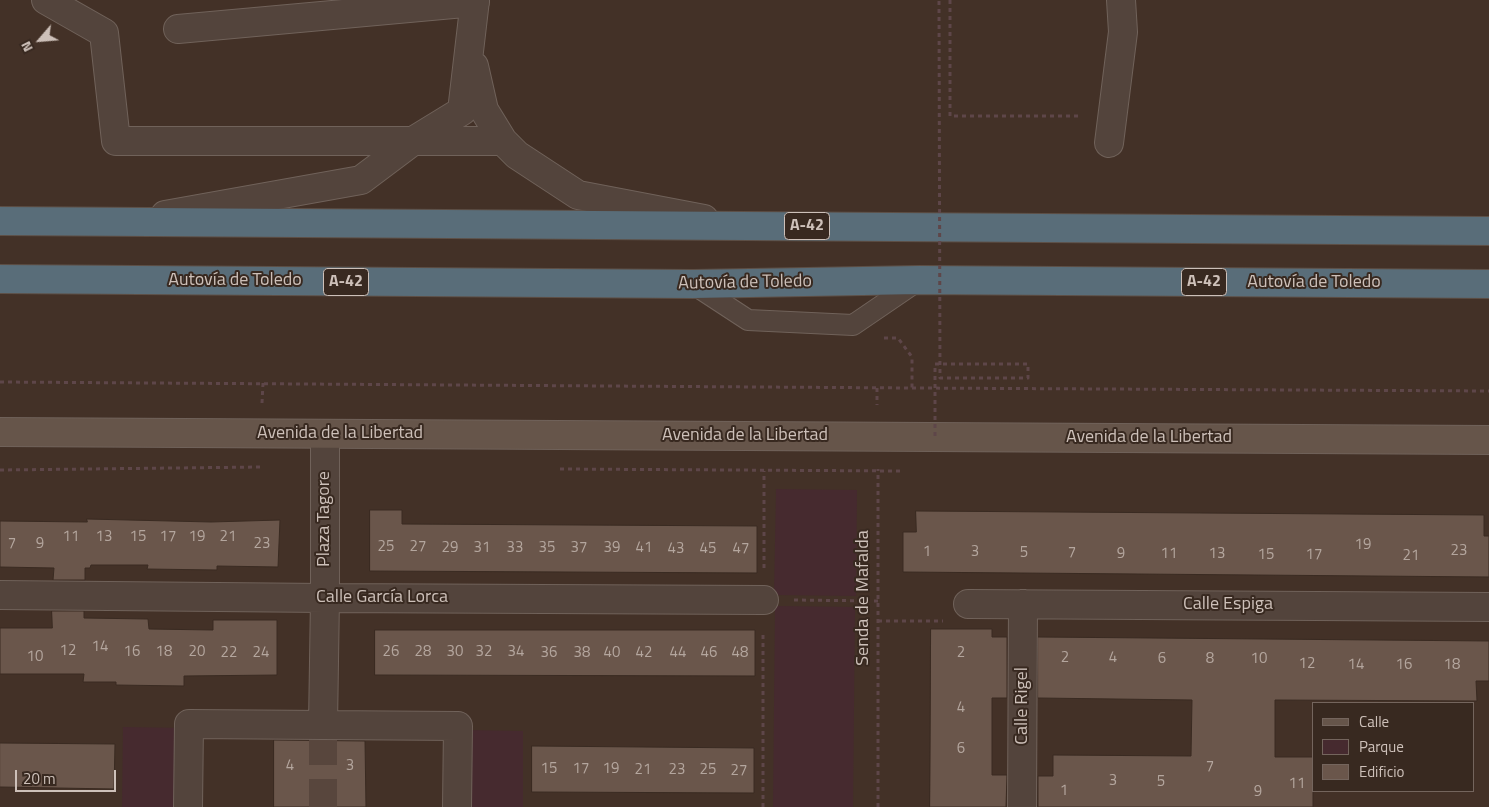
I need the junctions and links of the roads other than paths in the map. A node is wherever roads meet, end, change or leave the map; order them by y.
1 (46, 0) edge
2 (1121, 0) edge
3 (475, 1) edge
4 (178, 29) dead end
5 (470, 51) junction
6 (413, 141) junction
7 (503, 141) junction
8 (1109, 143) dead end
9 (6, 221) edge
10 (124, 222) junction
11 (742, 226) junction
12 (1489, 231) edge
13 (0, 279) edge
14 (919, 280) junction
15 (693, 284) junction
16 (1489, 284) edge
17 (0, 432) edge
18 (325, 434) junction
19 (1489, 440) edge
20 (0, 595) edge
21 (325, 598) junction
22 (764, 600) road end
23 (968, 604) dead end
24 (1024, 604) junction
25 (1489, 607) edge
26 (323, 725) junction
27 (188, 807) edge
28 (457, 807) edge
29 (1022, 807) edge

1 - 6 street
2 - 8 street
3 - 4 street
3 - 5 street
5 - 6 street
5 - 7 street
6 - 7 street
6 - 10 street
7 - 11 street
9 - 10 highway, A-42
10 - 11 highway, A-42
11 - 12 highway, A-42
13 - 15 highway, Autovía de Toledo / A-42
14 - 15 highway, Autovía de Toledo / A-42
14 - 15 lane
14 - 16 highway, Autovía de Toledo / A-42
17 - 18 street, Avenida de la Libertad
18 - 19 street, Avenida de la Libertad
18 - 21 street, Plaza Tagore
20 - 21 street, Calle García Lorca
21 - 22 street, Calle García Lorca
21 - 26 street, Plaza Tagore
23 - 24 street, Calle Espiga
24 - 25 street, Calle Espiga
24 - 29 street, Calle Rigel
26 - 27 street
26 - 28 street

